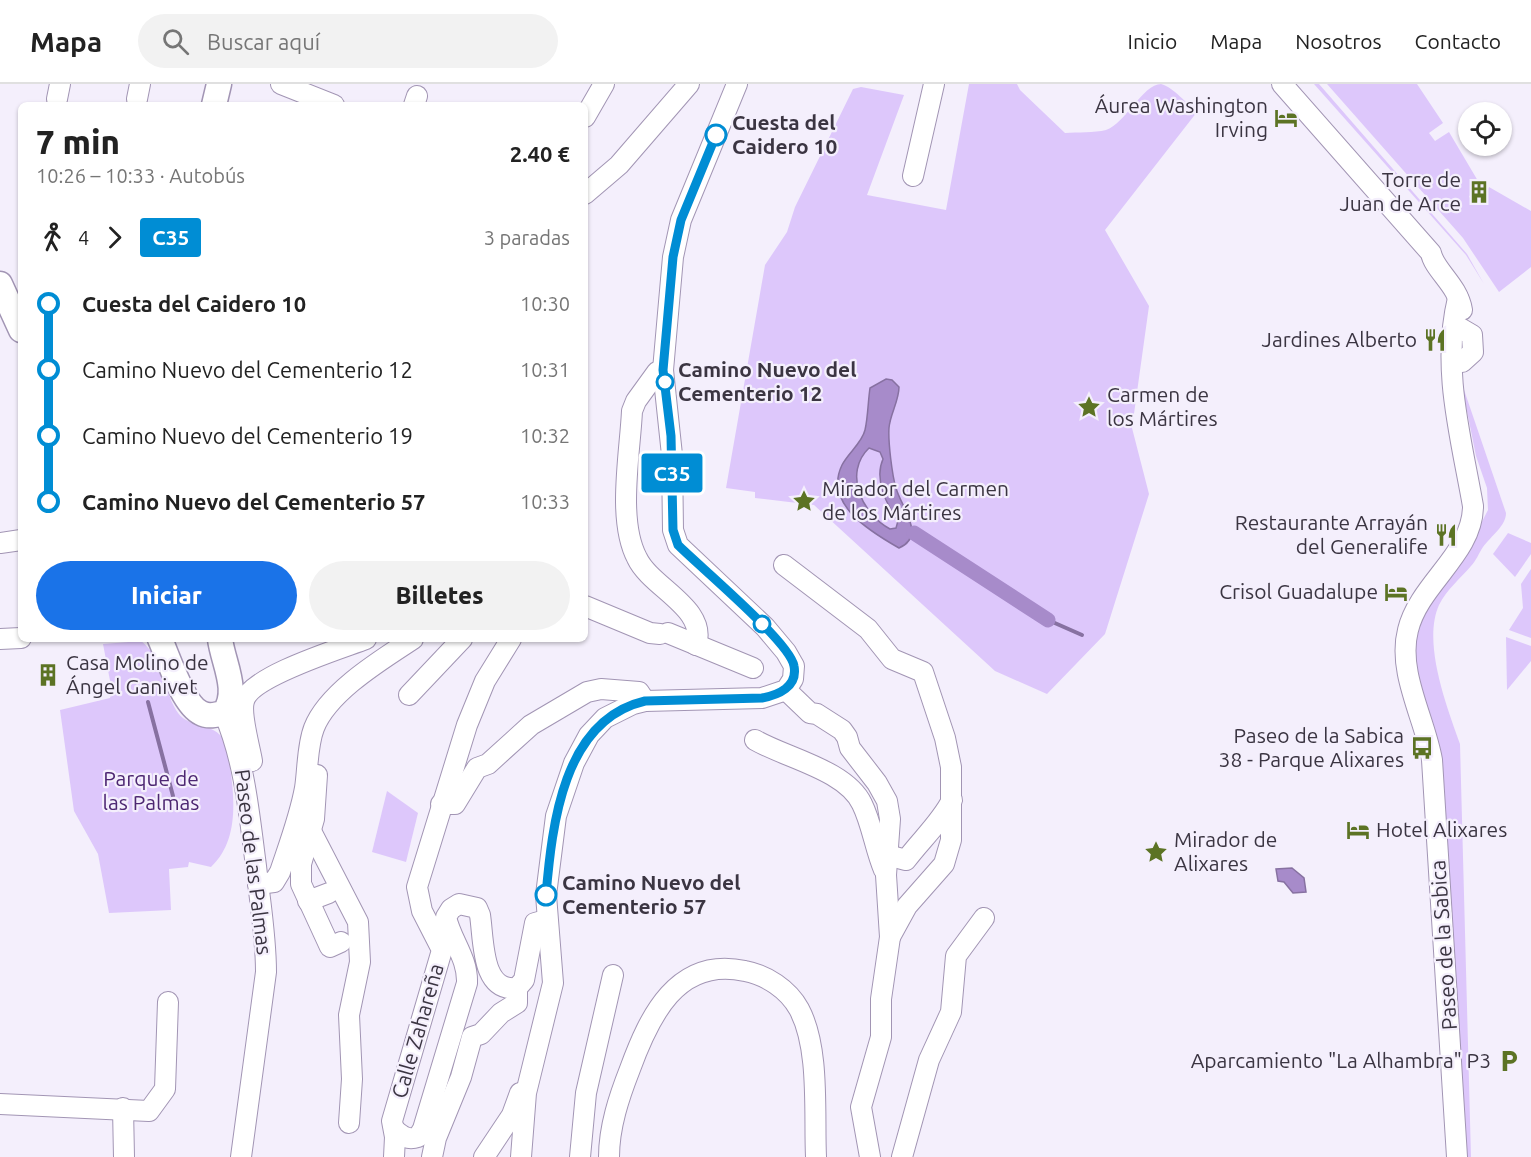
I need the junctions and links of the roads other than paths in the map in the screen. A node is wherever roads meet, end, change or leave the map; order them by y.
1 (219, 84) edge
2 (281, 84) edge
3 (604, 84) edge
4 (689, 84) edge
5 (737, 84) edge
6 (934, 84) edge
7 (1275, 84) edge
8 (1282, 84) edge
9 (312, 101) edge
10 (215, 102) edge
11 (588, 112) edge
12 (913, 176) dead end
13 (588, 191) edge
14 (1432, 260) junction
15 (0, 284) edge
16 (1458, 298) junction
17 (18, 323) edge
18 (1453, 362) junction
19 (663, 370) junction
20 (18, 540) edge
21 (0, 543) edge
22 (784, 565) dead end
23 (588, 607) edge
24 (18, 638) edge
25 (0, 639) edge
26 (161, 642) edge
27 (221, 642) edge
28 (358, 642) edge
29 (409, 642) edge
30 (459, 642) edge
31 (509, 642) edge
32 (696, 645) junction
33 (753, 668) dead end
34 (786, 690) junction
35 (409, 695) dead end
36 (645, 701) junction
37 (224, 713) junction
38 (756, 740) dead end
39 (310, 750) junction
40 (243, 772) junction
41 (952, 800) junction
42 (441, 804) junction
43 (311, 831) junction
44 (887, 855) junction
45 (886, 876) junction
46 (258, 884) junction
47 (329, 893) dead end
48 (308, 901) junction
49 (984, 918) dead end
50 (546, 920) junction
51 (890, 937) junction
52 (341, 942) dead end
53 (613, 975) dead end
54 (518, 988) junction
55 (168, 1002) dead end
56 (526, 1093) junction
57 (0, 1104) edge
58 (123, 1108) junction
59 (349, 1124) dead end
60 (395, 1130) junction
61 (124, 1157) edge
62 (241, 1157) edge
63 (394, 1157) edge
64 (432, 1157) edge
65 (484, 1157) edge
66 (521, 1157) edge
67 (580, 1157) edge
68 (609, 1157) edge
69 (816, 1157) edge
70 (870, 1157) edge
71 (902, 1157) edge
72 (1457, 1157) edge

1 - 10 main road
2 - 9 street
3 - 11 street
4 - 13 street
5 - 19 street
6 - 12 street
7 - 14 street
8 - 14 street
14 - 16 street
15 - 17 main road
16 - 18 street, Paseo de la Sabica
16 - 18 street
18 - 72 street, Paseo de la Sabica
19 - 32 street
19 - 34 street
20 - 21 street
22 - 41 street
23 - 32 street
24 - 25 street
26 - 37 main road
27 - 37 main road
28 - 40 street
29 - 39 street
30 - 35 street
31 - 42 street, Calle Zahareña
32 - 33 street
34 - 36 street
34 - 44 street
36 - 42 street
36 - 50 street
37 - 40 street, Paseo de las Palmas
38 - 45 street
39 - 43 street
39 - 46 street
40 - 46 street, Paseo de las Palmas
41 - 44 street
41 - 51 street
42 - 60 street, Calle Zahareña
43 - 48 street
43 - 59 street
44 - 45 street
45 - 51 street
46 - 62 street, Paseo de las Palmas
47 - 48 street
48 - 52 street
49 - 71 street
50 - 54 street
50 - 56 street
51 - 70 street
53 - 67 street
54 - 60 street
54 - 64 street
55 - 58 street
56 - 65 street
56 - 66 street
57 - 58 street
58 - 61 street
60 - 63 street, Calle Zahareña
68 - 69 street

